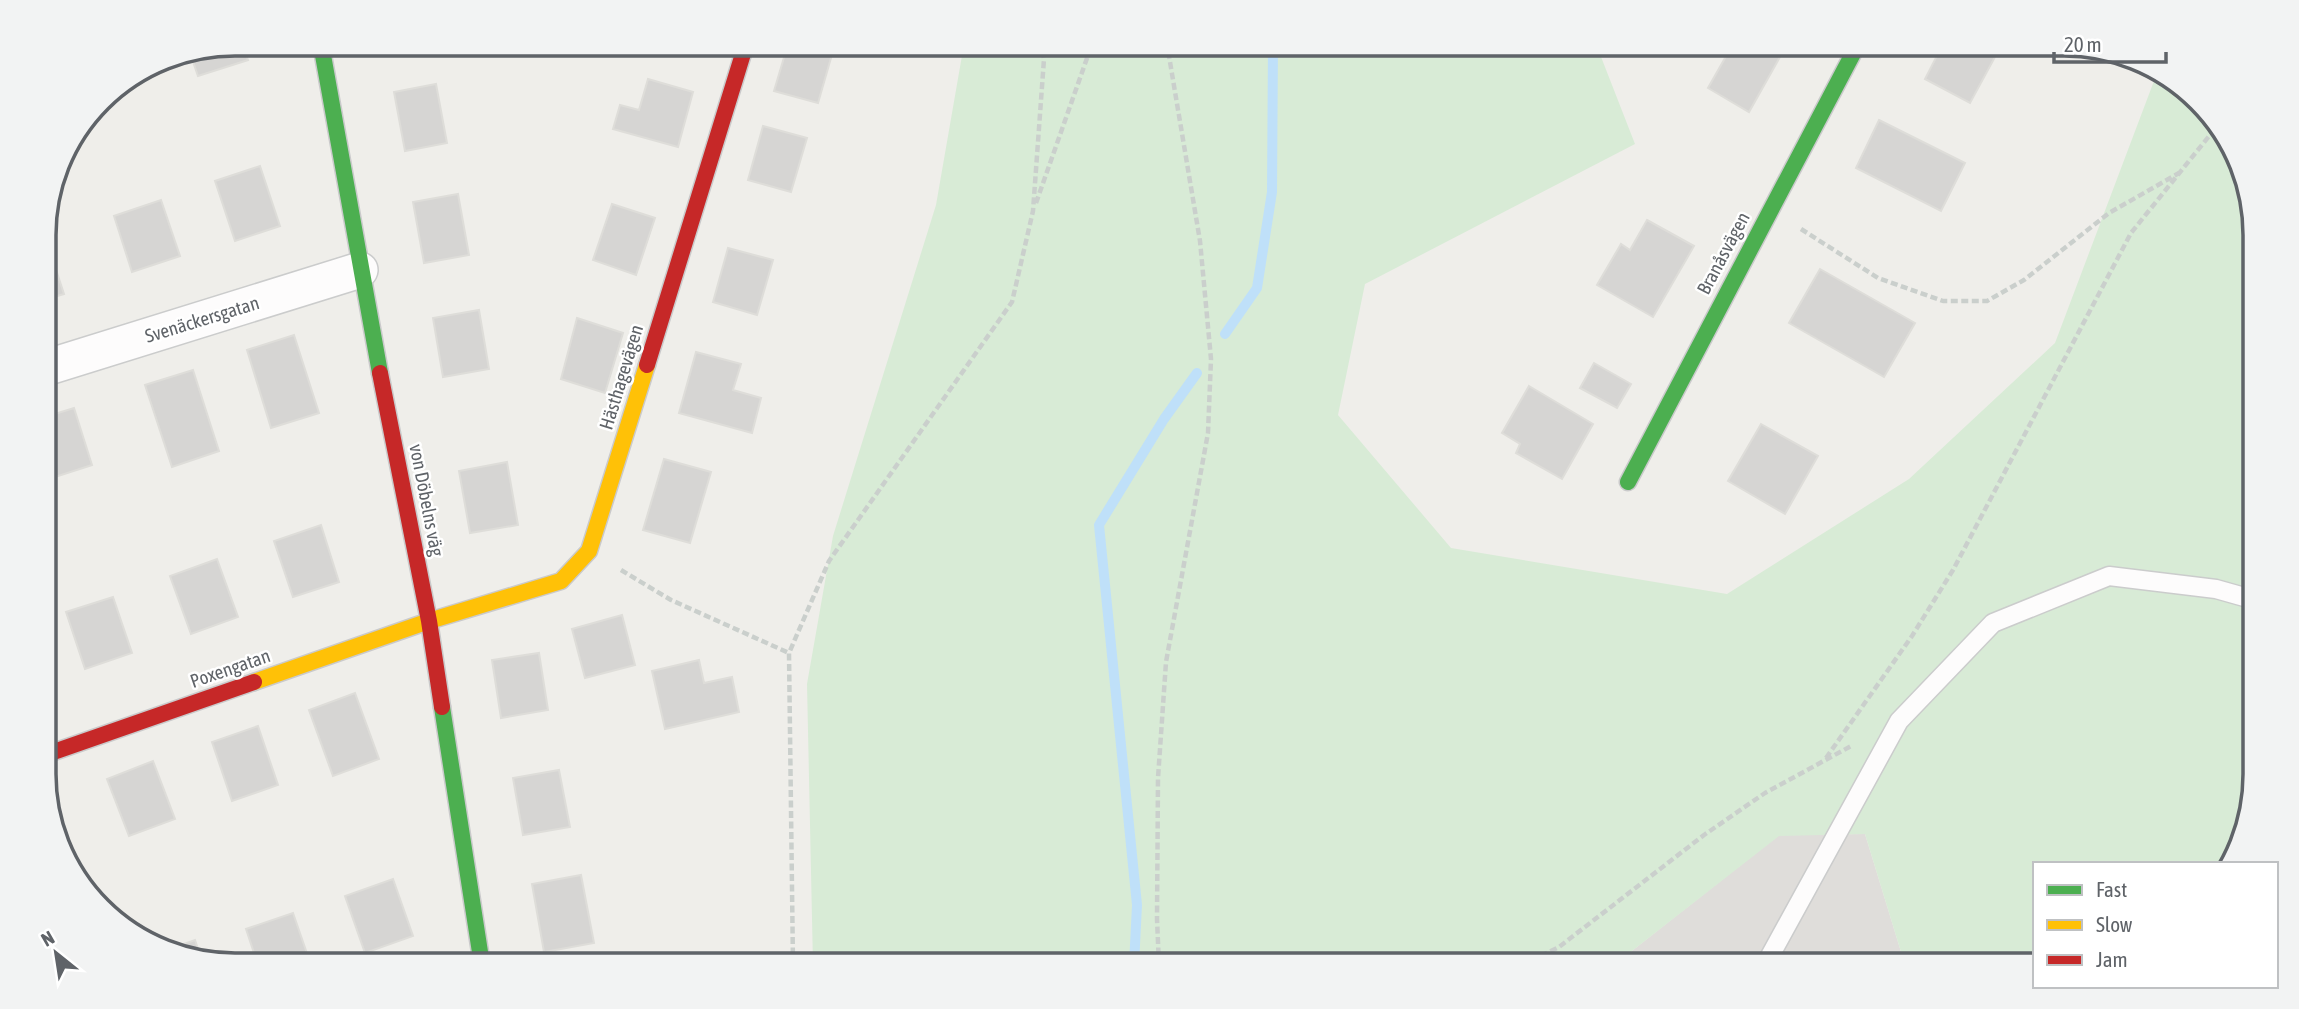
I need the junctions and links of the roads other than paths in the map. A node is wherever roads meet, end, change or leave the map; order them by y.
1 (323, 56) edge
2 (742, 56) edge
3 (1852, 56) edge
4 (360, 270) junction
5 (56, 364) edge
6 (1628, 482) dead end
7 (2243, 597) edge
8 (429, 621) junction
9 (56, 751) edge
10 (480, 953) edge
11 (1772, 953) edge

1 - 4 street, von Döbelns väg
2 - 8 street, Hästhagevägen
3 - 6 street, Branåsvägen
4 - 5 street, Svenäckersgatan
4 - 8 street, von Döbelns väg
7 - 11 lane
8 - 9 street, Poxengatan
8 - 10 street, von Döbelns väg

